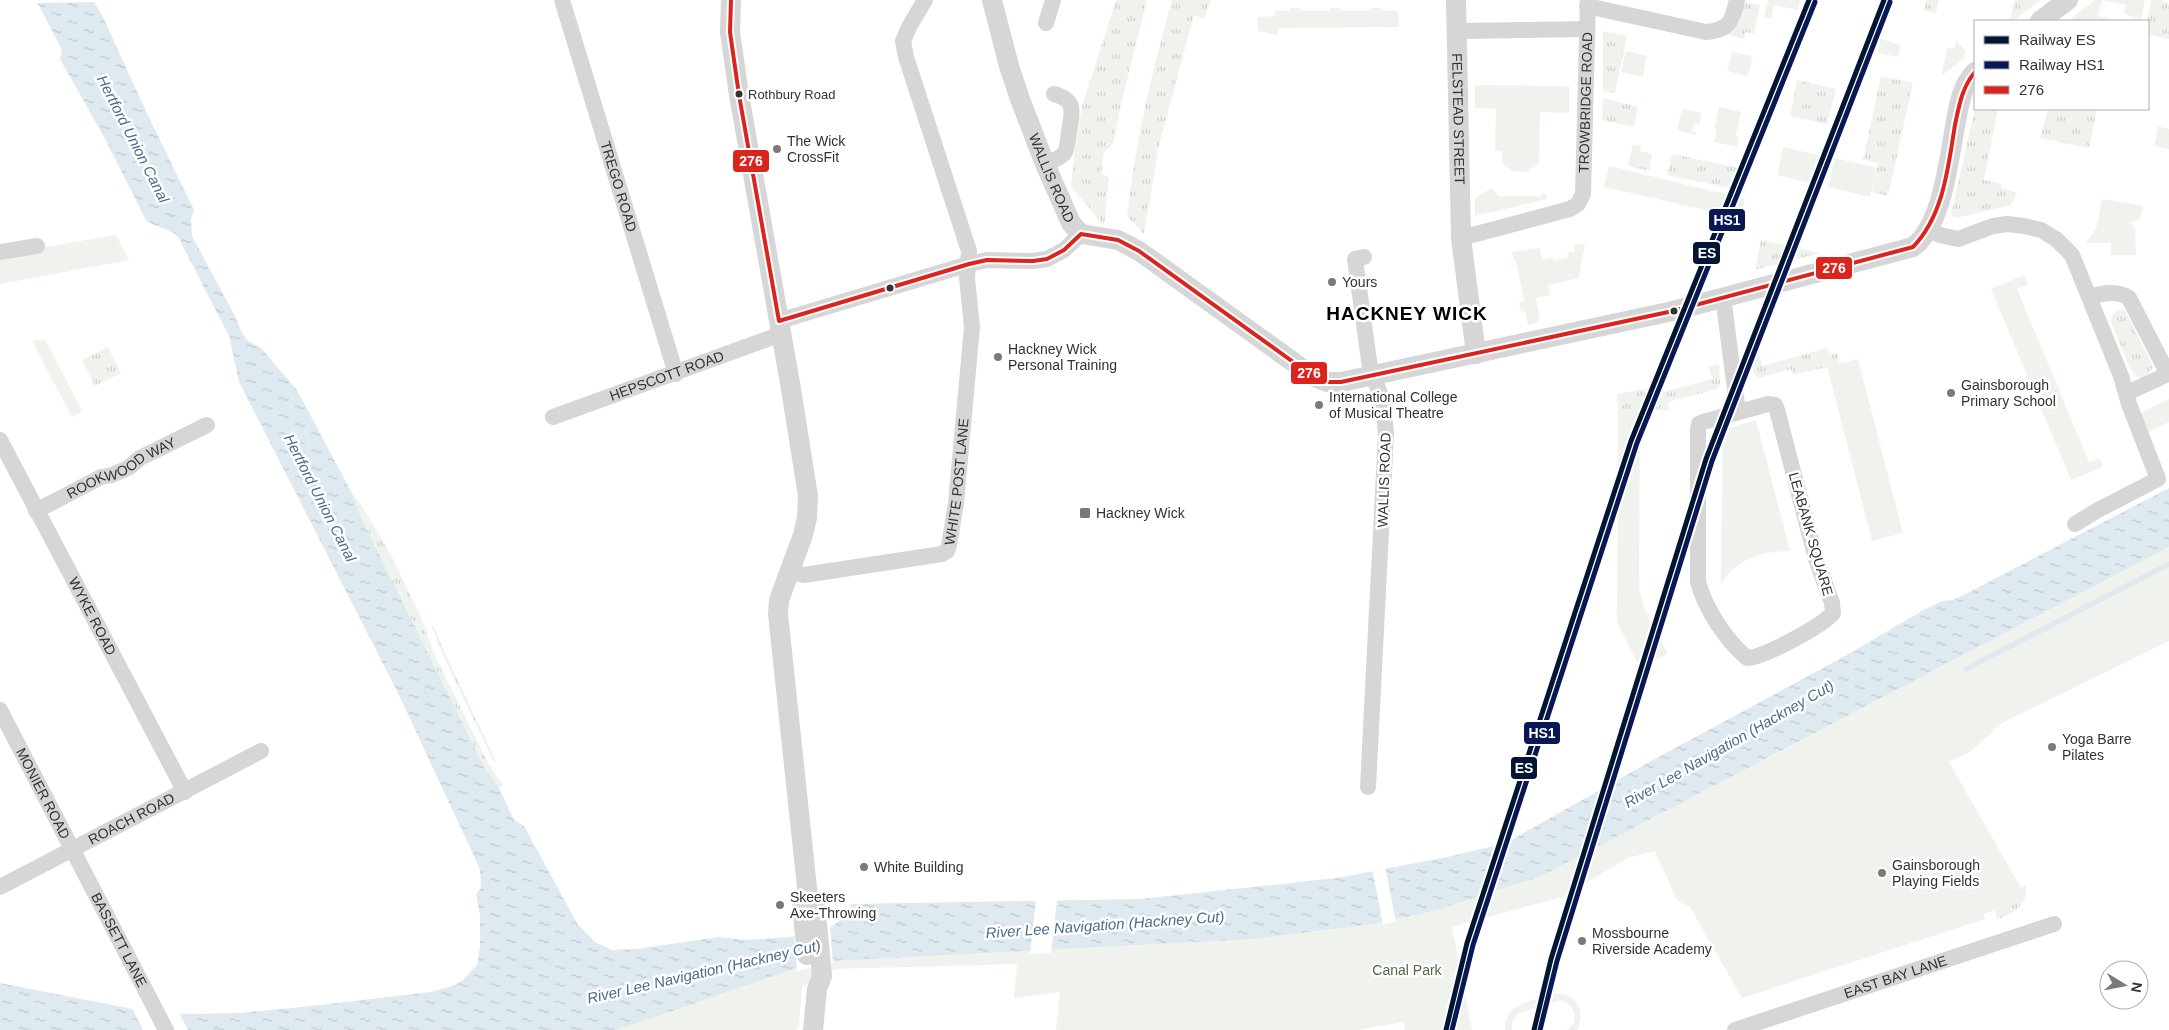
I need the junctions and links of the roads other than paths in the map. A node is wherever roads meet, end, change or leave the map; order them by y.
1 (562, 0) edge
2 (731, 0) edge
3 (924, 0) edge
4 (992, 0) edge
5 (1053, 0) edge
6 (1456, 0) edge
7 (1737, 0) edge
8 (2068, 0) edge
9 (1588, 3) edge
10 (2041, 20) edge
11 (1046, 23) dead end
12 (1587, 29) junction
13 (1456, 31) junction
14 (1974, 74) edge
15 (1054, 94) dead end
16 (1045, 164) junction
17 (1930, 230) junction
18 (1082, 234) junction
19 (1461, 238) junction
20 (36, 246) dead end
21 (0, 252) edge
22 (1364, 257) dead end
23 (968, 264) junction
24 (1723, 297) junction
25 (2090, 297) junction
26 (780, 327) junction
27 (1476, 354) junction
28 (2165, 356) edge
29 (676, 374) junction
30 (1371, 375) junction
31 (2127, 393) junction
32 (1738, 412) junction
33 (553, 417) dead end
34 (206, 425) dead end
35 (0, 440) edge
36 (36, 511) junction
37 (2076, 524) dead end
38 (790, 572) junction
39 (0, 710) edge
40 (261, 751) dead end
41 (1368, 787) dead end
42 (185, 792) junction
43 (72, 850) junction
44 (0, 887) edge
45 (2054, 924) dead end
46 (1767, 1025) edge
47 (166, 1030) edge
48 (813, 1030) edge
49 (1735, 1030) edge

1 - 29 street, TREGO ROAD
2 - 26 street
3 - 23 street, WHITE POST LANE
4 - 16 street, WALLIS ROAD
5 - 11 street
6 - 13 street, FELSTEAD STREET
7 - 9 street
8 - 10 street
9 - 12 street, TROWBRIDGE ROAD
12 - 13 street
12 - 19 street, TROWBRIDGE ROAD
13 - 19 street, FELSTEAD STREET
14 - 17 street
15 - 16 street
16 - 18 street, WALLIS ROAD
17 - 24 street
17 - 25 street
18 - 23 street, HEPSCOTT ROAD
18 - 30 street, WALLIS ROAD
19 - 27 street, FELSTEAD STREET
20 - 21 street
22 - 30 street
23 - 26 street, HEPSCOTT ROAD
23 - 38 street, WHITE POST LANE
24 - 27 street
24 - 32 street
25 - 28 street
25 - 31 street
26 - 29 street, HEPSCOTT ROAD
26 - 38 street
27 - 30 street
28 - 31 street
29 - 33 street, HEPSCOTT ROAD
30 - 41 street, WALLIS ROAD
31 - 37 street
32 - 32 street, LEABANK SQUARE
34 - 36 street, ROOKWOOD WAY
35 - 36 street, WYKE ROAD
36 - 42 street, WYKE ROAD
38 - 48 street
39 - 43 street, MONIER ROAD
40 - 42 street, ROACH ROAD
42 - 43 street, ROACH ROAD
43 - 44 street, ROACH ROAD
43 - 47 street, BASSETT LANE
45 - 46 street, EAST BAY LANE
46 - 49 street, EAST BAY LANE

